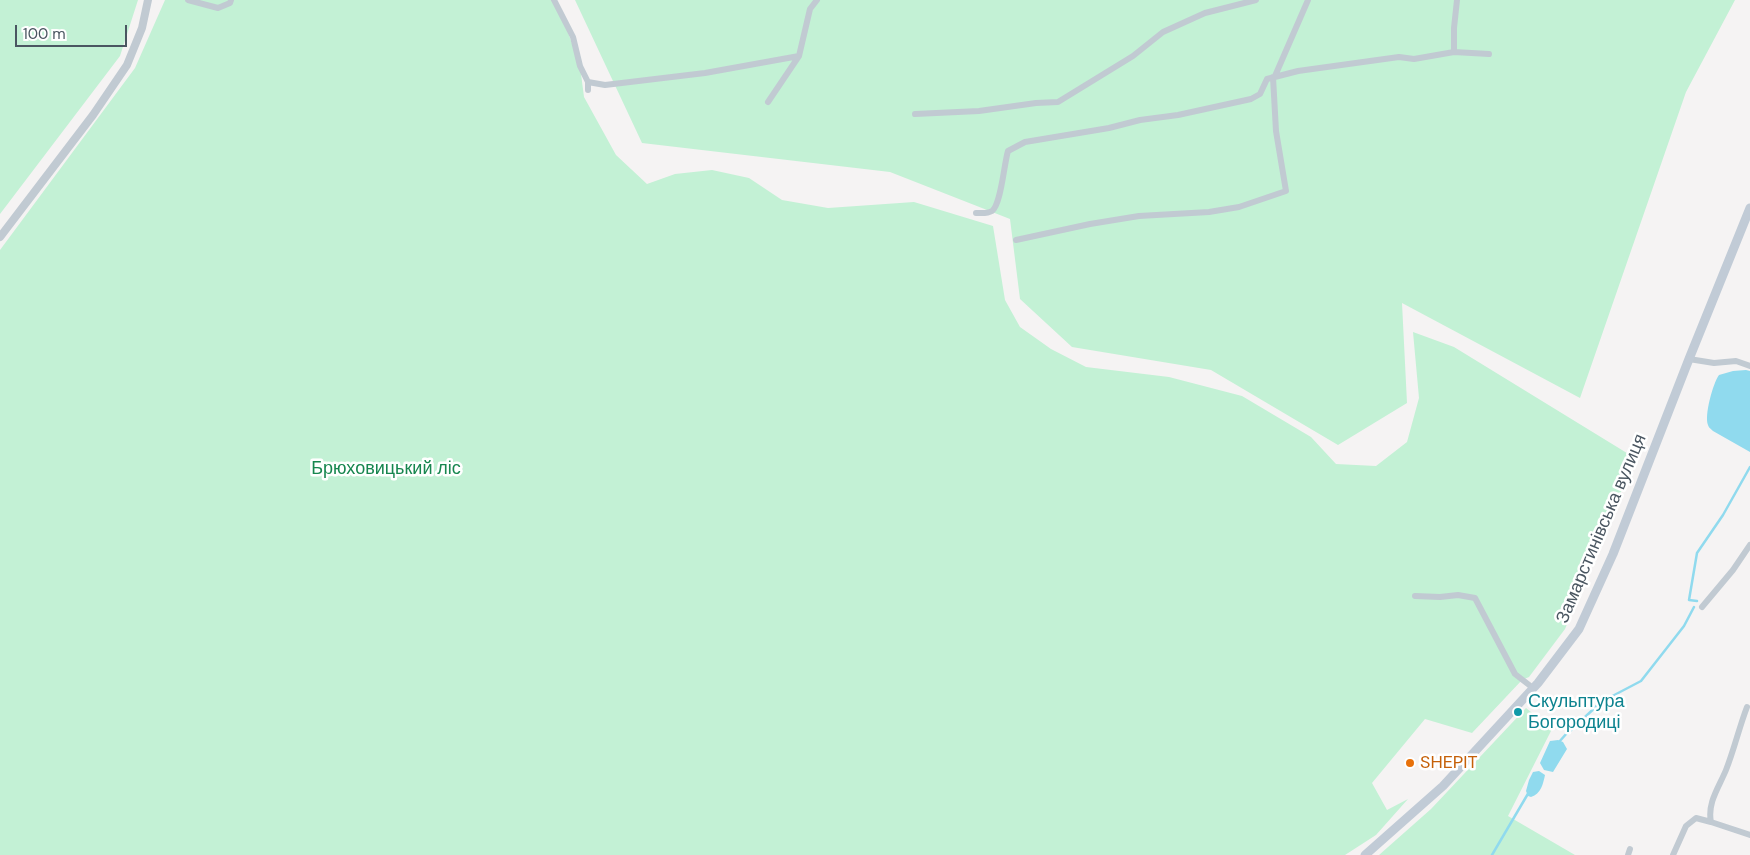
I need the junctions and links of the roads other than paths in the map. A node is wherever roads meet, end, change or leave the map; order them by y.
1 (148, 0) edge
2 (188, 0) edge
3 (231, 0) edge
4 (554, 0) edge
5 (817, 0) edge
6 (1256, 0) edge
7 (1308, 0) edge
8 (1457, 0) edge
9 (1454, 52) junction
10 (1489, 54) dead end
11 (799, 56) junction
12 (1274, 76) junction
13 (768, 102) dead end
14 (915, 114) dead end
15 (1750, 208) edge
16 (976, 213) dead end
17 (0, 237) edge
18 (1016, 240) dead end
19 (1689, 358) junction
20 (1750, 366) edge
21 (1750, 546) edge
22 (1415, 596) dead end
23 (1702, 607) dead end
24 (1533, 688) junction
25 (1747, 707) dead end
26 (1711, 822) junction
27 (1750, 835) edge
28 (1366, 855) edge
29 (1673, 855) edge

1 - 17 street
2 - 3 street
4 - 11 street
5 - 11 street
6 - 14 street
7 - 12 street
8 - 9 street
9 - 10 street
9 - 12 street
11 - 13 street
12 - 16 street
12 - 18 street
15 - 19 main road, Замарстинівська вулиця
19 - 20 street
19 - 24 main road, Замарстинівська вулиця
21 - 23 street
22 - 24 street
24 - 28 main road, Замарстинівська вулиця
25 - 26 street
26 - 27 street
26 - 29 street

